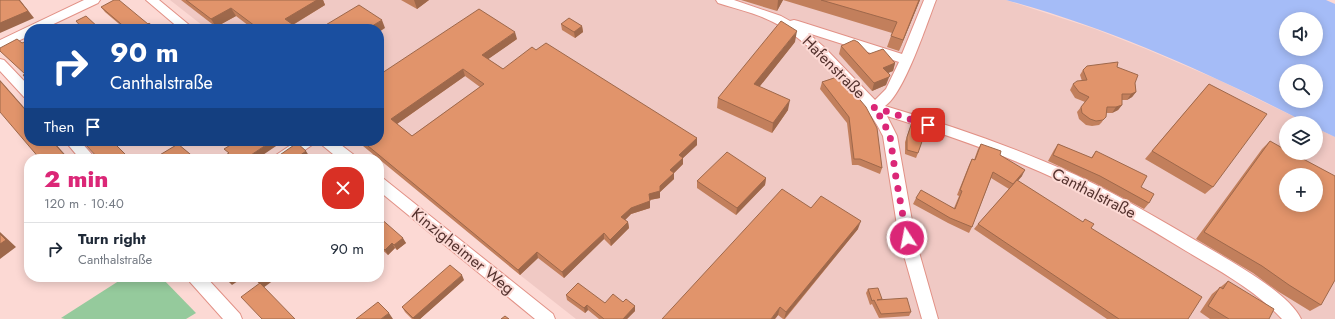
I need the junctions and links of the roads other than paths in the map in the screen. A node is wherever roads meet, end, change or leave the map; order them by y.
1 (94, 0) edge
2 (152, 0) edge
3 (722, 0) edge
4 (930, 0) edge
5 (777, 19) junction
6 (44, 24) edge
7 (182, 24) edge
8 (24, 33) edge
9 (0, 45) edge
10 (906, 60) junction
11 (0, 63) edge
12 (24, 89) edge
13 (873, 107) junction
14 (77, 146) edge
15 (300, 146) edge
16 (333, 146) edge
17 (84, 154) edge
18 (288, 154) edge
19 (344, 154) edge
20 (384, 187) edge
21 (201, 282) edge
22 (234, 319) edge
23 (547, 319) edge
24 (930, 319) edge
25 (1293, 319) edge

1 - 6 street
2 - 7 street
3 - 5 street, Hafenstraße
4 - 10 street
5 - 10 street
5 - 13 street, Hafenstraße
8 - 9 street
10 - 13 street
11 - 12 street
13 - 24 street, Hafenstraße
13 - 25 street, Canthalstraße
14 - 17 street
15 - 18 street
16 - 19 street
20 - 23 street, Kinzigheimer Weg
21 - 22 street

